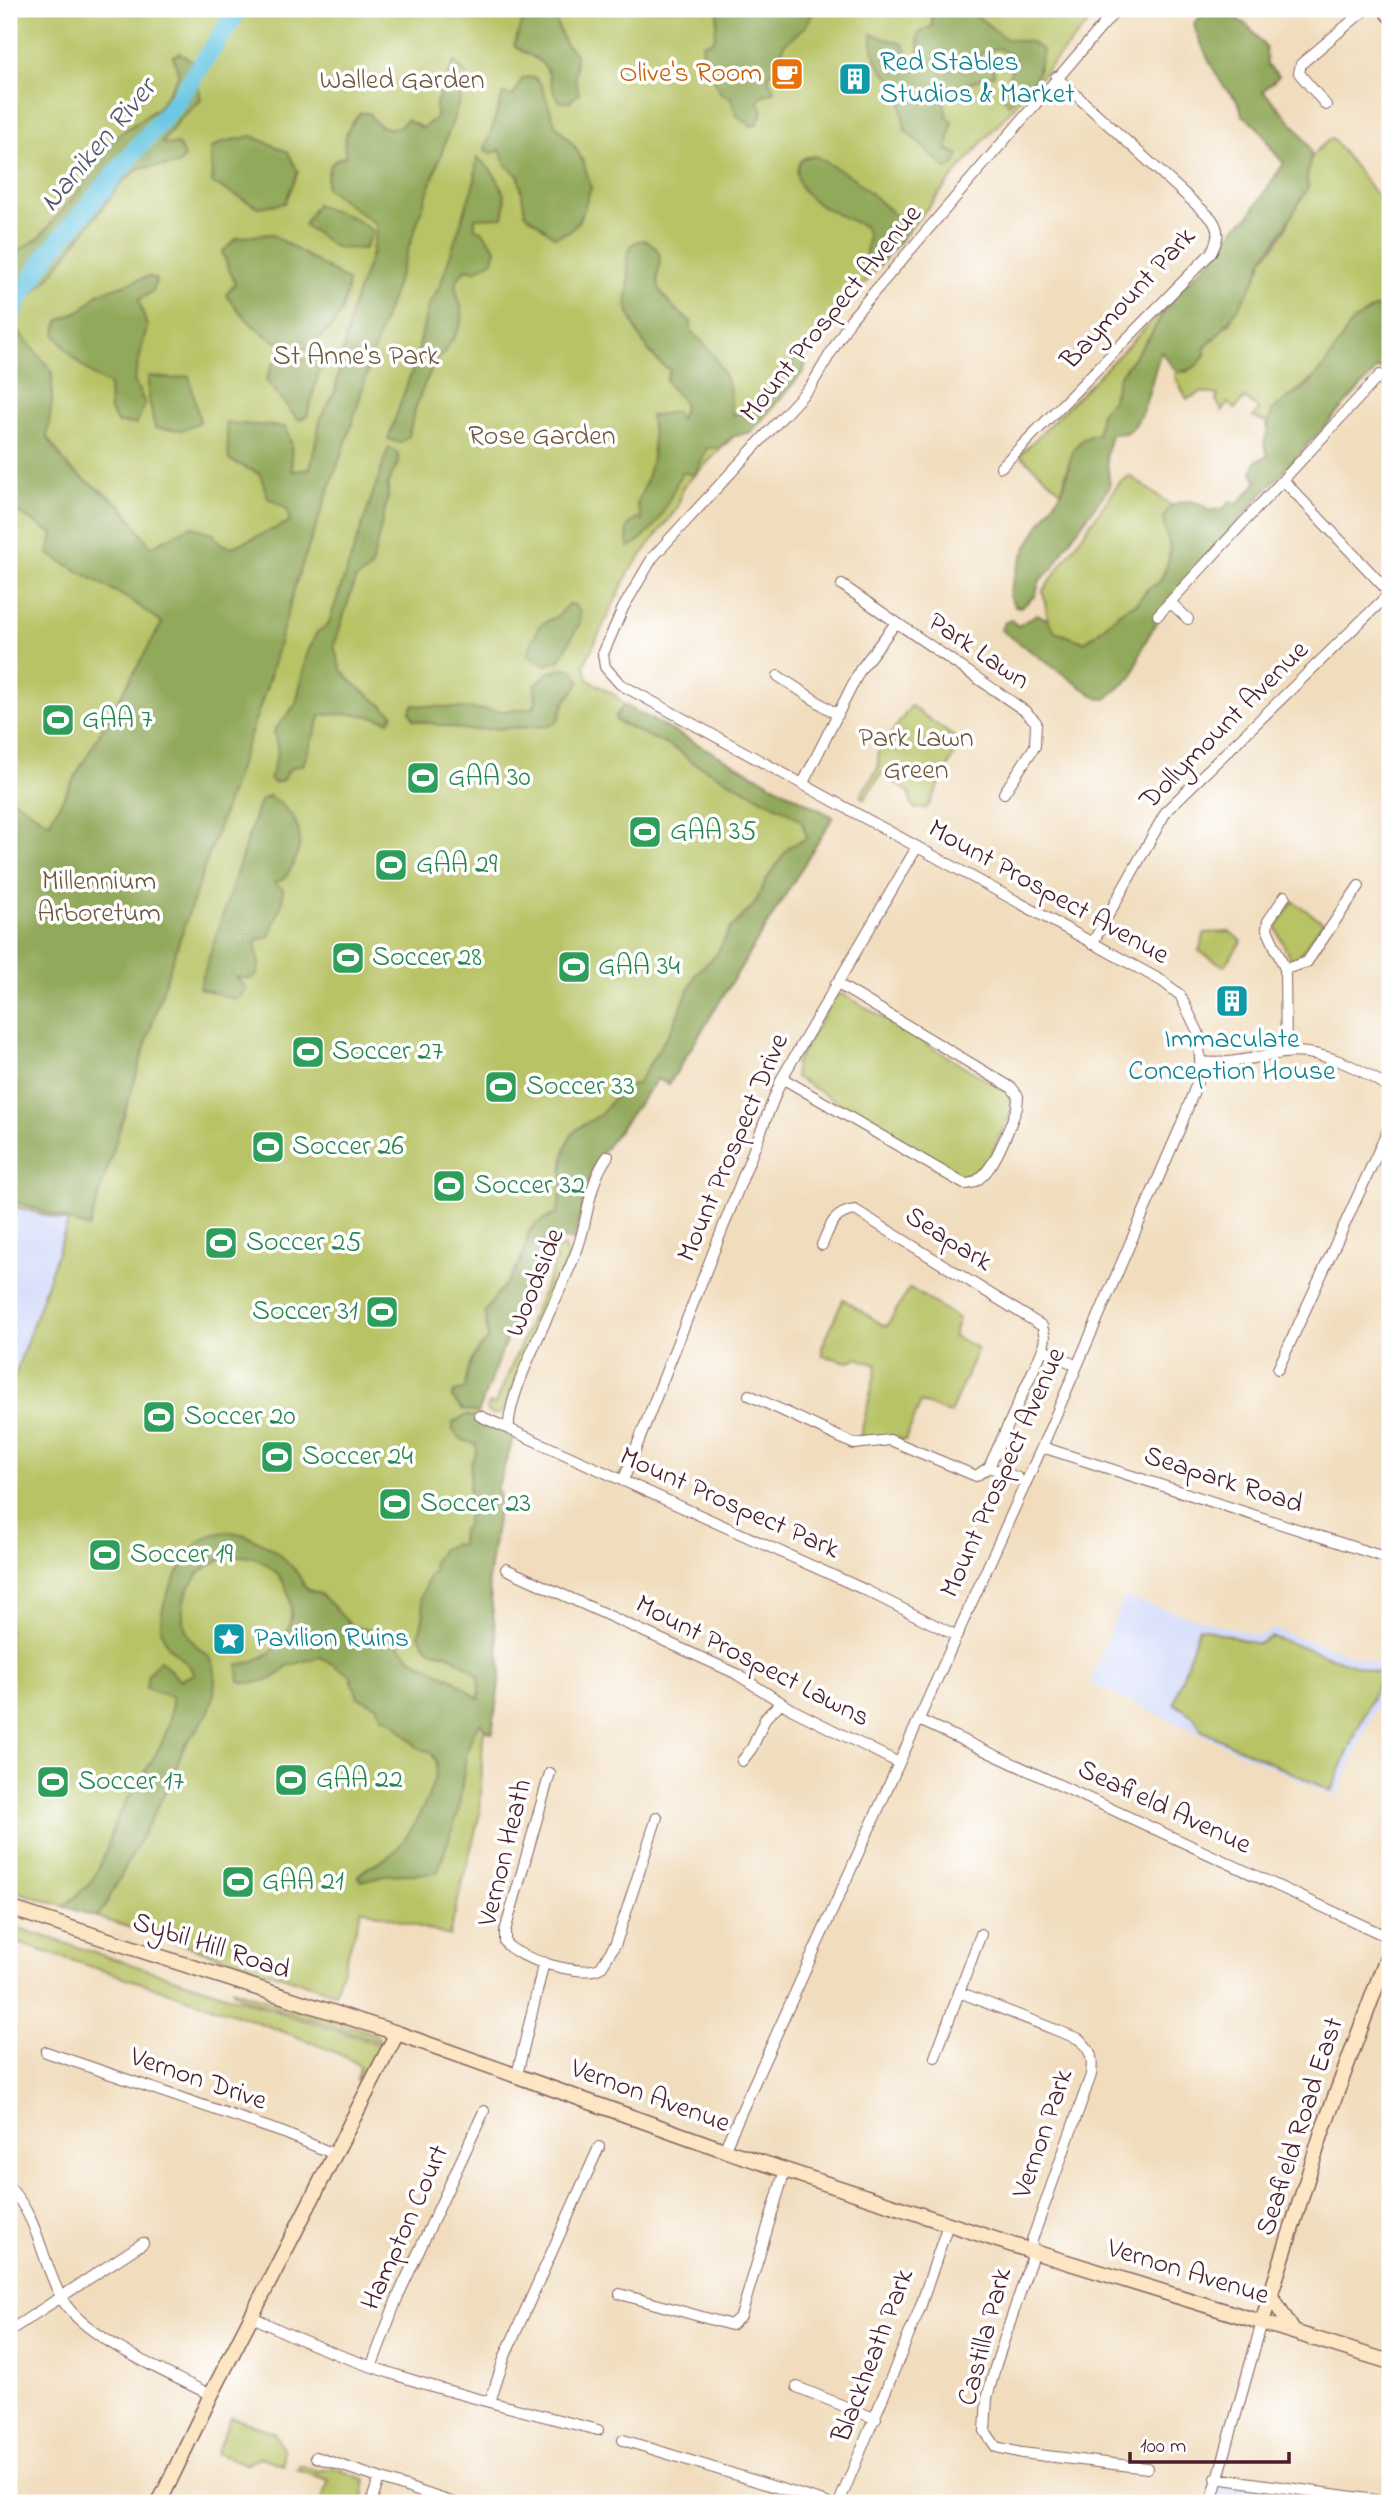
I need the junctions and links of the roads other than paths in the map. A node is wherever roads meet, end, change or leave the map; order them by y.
1 (1117, 9) edge
2 (1366, 9) edge
3 (1385, 9) edge
4 (1390, 16) edge
5 (1056, 77) junction
6 (1326, 106) dead end
7 (1380, 375) dead end
8 (1360, 397) junction
9 (1369, 405) dead end
10 (1001, 467) dead end
11 (1283, 480) junction
12 (842, 586) dead end
13 (1390, 593) edge
14 (1170, 602) junction
15 (1158, 615) dead end
16 (1188, 619) dead end
17 (895, 624) junction
18 (778, 676) dead end
19 (838, 715) junction
20 (803, 783) junction
21 (1004, 793) dead end
22 (917, 847) junction
23 (1359, 886) dead end
24 (1285, 896) dead end
25 (1092, 944) junction
26 (1285, 969) junction
27 (836, 984) junction
28 (1286, 1053) junction
29 (1201, 1062) junction
30 (782, 1078) junction
31 (1390, 1089) edge
32 (1390, 1126) edge
33 (608, 1156) dead end
34 (822, 1245) dead end
35 (1042, 1349) junction
36 (1077, 1366) junction
37 (1278, 1369) dead end
38 (749, 1395) dead end
39 (480, 1416) dead end
40 (509, 1428) junction
41 (1042, 1447) junction
42 (989, 1467) junction
43 (1018, 1478) dead end
44 (623, 1481) junction
45 (1390, 1559) edge
46 (506, 1569) dead end
47 (957, 1636) junction
48 (781, 1703) junction
49 (919, 1720) junction
50 (742, 1761) dead end
51 (899, 1763) junction
52 (550, 1773) dead end
53 (657, 1818) dead end
54 (9, 1908) edge
55 (981, 1934) dead end
56 (1390, 1938) edge
57 (1390, 1950) edge
58 (544, 1962) junction
59 (959, 1992) junction
60 (397, 2033) junction
61 (46, 2052) dead end
62 (935, 2057) dead end
63 (517, 2075) junction
64 (484, 2111) dead end
65 (599, 2147) dead end
66 (724, 2150) junction
67 (334, 2154) junction
68 (785, 2169) junction
69 (9, 2187) edge
70 (948, 2224) junction
71 (143, 2243) dead end
72 (1031, 2251) junction
73 (620, 2294) dead end
74 (1271, 2295) junction
75 (61, 2296) junction
76 (251, 2316) junction
77 (1262, 2322) junction
78 (9, 2331) edge
79 (1293, 2331) junction
80 (1390, 2362) edge
81 (372, 2365) junction
82 (797, 2387) dead end
83 (211, 2395) junction
84 (490, 2402) junction
85 (876, 2419) junction
86 (598, 2430) dead end
87 (623, 2440) dead end
88 (316, 2457) dead end
89 (1147, 2468) dead end
90 (1216, 2478) junction
91 (379, 2479) junction
92 (1382, 2501) dead end
93 (159, 2503) edge
94 (371, 2503) edge
95 (454, 2503) edge
96 (827, 2503) edge
97 (839, 2503) edge
98 (1211, 2503) edge

1 - 5 street, Mount Prospect Avenue
2 - 6 street
3 - 4 main road
5 - 10 street, Baymount Park
5 - 20 street, Mount Prospect Avenue
7 - 8 street
8 - 9 street
8 - 11 street
11 - 13 street
11 - 14 street
12 - 17 street, Park Lawn
13 - 25 street, Dollymount Avenue
14 - 15 street
14 - 16 street
17 - 19 street, Park Lawn
17 - 21 street, Park Lawn
18 - 19 street
19 - 20 street, Park Lawn
20 - 22 street, Mount Prospect Avenue
22 - 25 street, Mount Prospect Avenue
22 - 27 street, Mount Prospect Drive
23 - 26 street
24 - 26 street
25 - 29 street, Mount Prospect Avenue
26 - 28 street
27 - 30 street, Mount Prospect Drive
27 - 30 street
28 - 29 street
28 - 31 street
29 - 36 street, Mount Prospect Avenue
30 - 44 street, Mount Prospect Drive
32 - 37 street
33 - 40 street, Woodside
34 - 35 street, Seapark
35 - 36 street
35 - 42 street
36 - 41 street, Mount Prospect Avenue
38 - 42 street
39 - 40 street, Mount Prospect Park
40 - 44 street, Mount Prospect Park
41 - 45 street, Seapark Road
41 - 47 street, Mount Prospect Avenue
42 - 43 street
44 - 47 street, Mount Prospect Park
46 - 48 street, Mount Prospect Lawns
47 - 49 street, Mount Prospect Avenue
48 - 50 street
48 - 51 street, Mount Prospect Lawns
49 - 51 street, Mount Prospect Avenue
49 - 56 street, Seafield Avenue
51 - 66 street, Mount Prospect Avenue
52 - 58 street, Vernon Heath
53 - 58 street, Vernon Heath
54 - 60 main road, Sybil Hill Road
55 - 59 street
57 - 74 main road, Seafield Road East
58 - 63 street
59 - 62 street
59 - 72 street, Vernon Park
60 - 63 main road, Vernon Avenue
60 - 67 main road
61 - 67 street, Vernon Drive
63 - 66 main road, Vernon Avenue
64 - 81 street, Hampton Court
65 - 84 street
66 - 68 main road, Vernon Avenue
67 - 76 main road
68 - 70 main road, Vernon Avenue
68 - 73 street
69 - 75 street
70 - 72 main road, Vernon Avenue
70 - 85 street, Blackheath Park
71 - 75 street
72 - 77 main road, Vernon Avenue
72 - 89 street, Castilla Park
74 - 77 main road, Seafield Road East
74 - 79 main road
75 - 78 street
75 - 83 street
76 - 81 street
76 - 83 main road
77 - 79 main road, Vernon Avenue
77 - 90 street
79 - 80 main road, Vernon Avenue
81 - 84 street
82 - 85 street
83 - 93 main road
84 - 86 street
85 - 97 street, Blackheath Park
87 - 96 street
88 - 91 street
90 - 92 street
90 - 98 street
91 - 94 street
91 - 95 street

